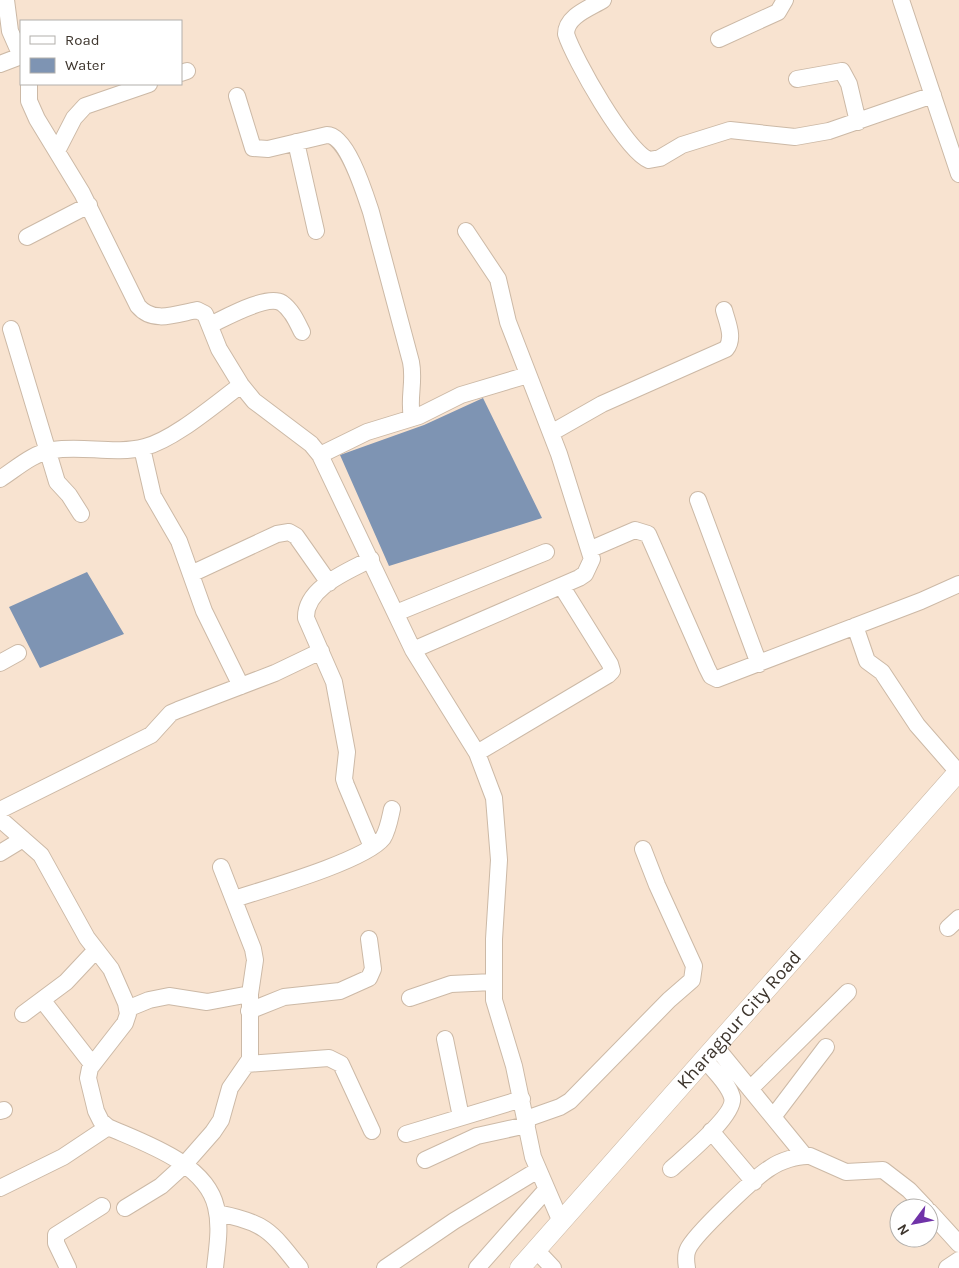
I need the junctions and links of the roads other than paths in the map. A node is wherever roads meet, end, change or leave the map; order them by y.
1 (6, 0) edge
2 (603, 0) edge
3 (785, 0) edge
4 (901, 0) edge
5 (719, 39) dead end
6 (20, 54) edge
7 (20, 56) edge
8 (0, 64) edge
9 (798, 79) dead end
10 (29, 85) edge
11 (146, 85) edge
12 (933, 95) junction
13 (236, 96) dead end
14 (858, 122) junction
15 (296, 142) junction
16 (58, 151) junction
17 (959, 174) edge
18 (89, 205) junction
19 (466, 230) dead end
20 (316, 231) dead end
21 (27, 238) dead end
22 (724, 310) dead end
23 (210, 325) junction
24 (11, 329) dead end
25 (302, 332) dead end
26 (528, 374) junction
27 (241, 385) junction
28 (412, 418) junction
29 (551, 434) junction
30 (142, 448) junction
31 (48, 451) junction
32 (320, 455) junction
33 (0, 480) edge
34 (698, 500) dead end
35 (81, 514) dead end
36 (591, 549) junction
37 (546, 552) dead end
38 (371, 559) junction
39 (191, 574) junction
40 (328, 583) junction
41 (959, 584) edge
42 (562, 587) junction
43 (396, 613) junction
44 (855, 626) junction
45 (413, 650) junction
46 (321, 651) junction
47 (18, 653) dead end
48 (0, 662) edge
49 (759, 664) junction
50 (241, 686) junction
51 (477, 753) junction
52 (958, 772) edge
53 (392, 809) dead end
54 (0, 810) edge
55 (0, 819) edge
56 (23, 839) junction
57 (372, 847) junction
58 (643, 849) dead end
59 (0, 853) edge
60 (221, 866) dead end
61 (234, 899) junction
62 (368, 939) dead end
63 (96, 950) junction
64 (493, 982) junction
65 (848, 992) dead end
66 (250, 994) junction
67 (410, 998) dead end
68 (43, 1001) junction
69 (127, 1009) junction
70 (250, 1011) junction
71 (23, 1014) dead end
72 (445, 1039) dead end
73 (826, 1047) dead end
74 (710, 1052) junction
75 (92, 1064) junction
76 (248, 1064) junction
77 (750, 1089) junction
78 (522, 1099) junction
79 (461, 1117) junction
80 (773, 1117) junction
81 (526, 1122) junction
82 (108, 1127) junction
83 (711, 1130) junction
84 (372, 1131) dead end
85 (406, 1134) dead end
86 (804, 1155) junction
87 (425, 1160) dead end
88 (184, 1164) junction
89 (538, 1170) junction
90 (671, 1170) dead end
91 (754, 1182) junction
92 (0, 1188) edge
93 (546, 1190) junction
94 (917, 1198) edge
95 (102, 1206) dead end
96 (126, 1208) dead end
97 (217, 1213) junction
98 (561, 1222) junction
99 (939, 1222) edge
100 (959, 1244) edge
101 (536, 1250) junction
102 (959, 1260) edge
103 (406, 1261) edge
104 (68, 1268) edge
105 (216, 1268) edge
106 (300, 1268) edge
107 (385, 1268) edge
108 (477, 1268) edge
109 (520, 1268) edge
110 (553, 1268) edge
111 (687, 1268) edge
112 (947, 1268) edge

1 - 6 street
2 - 14 street
3 - 5 street
4 - 12 street
7 - 8 street
9 - 14 street
10 - 16 street
11 - 16 street
12 - 14 street
12 - 17 street
13 - 15 street
15 - 20 street
15 - 28 street
16 - 18 street
18 - 21 street
18 - 23 street
19 - 26 street
22 - 29 street
23 - 25 street
23 - 27 street
24 - 31 street
26 - 28 street
26 - 29 street
27 - 30 street
27 - 32 street
28 - 32 street
29 - 36 street
30 - 31 street
30 - 39 street
31 - 33 street
31 - 35 street
32 - 38 street
34 - 49 street
36 - 42 street
36 - 49 street
37 - 43 street
38 - 40 street
38 - 43 street
39 - 40 street
39 - 50 street
40 - 46 street
41 - 44 street
42 - 45 street
42 - 51 street
43 - 45 street
44 - 49 street
44 - 52 street
45 - 51 street
46 - 50 street
46 - 57 street
47 - 48 street
50 - 54 street
51 - 64 street
52 - 74 main road, Kharagpur City Road
53 - 57 street
55 - 56 street
56 - 59 street
56 - 63 street
57 - 61 street
58 - 81 street
60 - 61 street
61 - 66 street
62 - 70 street
63 - 68 street
63 - 69 street
64 - 67 street
64 - 78 street
65 - 77 street
66 - 69 street
66 - 70 street
68 - 71 street
68 - 75 street
69 - 75 street
70 - 76 street
72 - 79 street
73 - 80 street
74 - 77 street
74 - 83 street
74 - 98 main road, Kharagpur City Road
75 - 82 street
76 - 84 street
76 - 88 street
77 - 80 street
78 - 79 street
78 - 81 street
79 - 85 street
80 - 86 street
81 - 87 street
81 - 89 street
82 - 88 street
82 - 92 street
83 - 90 street
83 - 91 street
86 - 91 street
86 - 94 street
88 - 96 street
88 - 97 street
89 - 93 street
89 - 103 street
91 - 111 street
93 - 98 street
93 - 108 street
95 - 104 street
97 - 105 street
97 - 106 street
98 - 101 main road, Kharagpur City Road
99 - 100 street
101 - 109 main road, Kharagpur City Road
101 - 110 street
102 - 112 street
103 - 107 street

